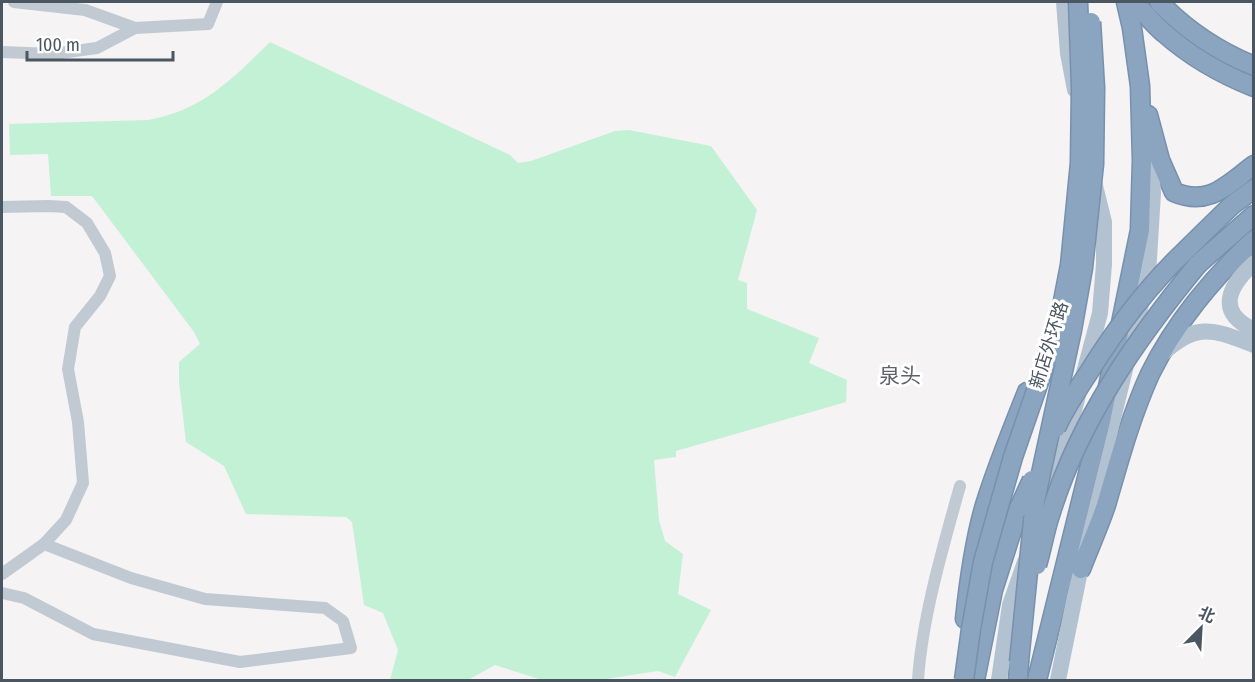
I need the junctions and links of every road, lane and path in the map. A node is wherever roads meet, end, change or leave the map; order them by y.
1 (14, 2) edge
2 (217, 2) edge
3 (1064, 2) edge
4 (1078, 2) edge
5 (1090, 2) edge
6 (1126, 2) edge
7 (1134, 2) edge
8 (1159, 2) edge
9 (135, 28) junction
10 (2, 52) edge
11 (1254, 66) edge
12 (1140, 86) junction
13 (1254, 87) edge
14 (1088, 155) junction
15 (1254, 165) edge
16 (1254, 189) edge
17 (2, 207) edge
18 (1254, 215) edge
19 (1254, 240) edge
20 (1254, 263) edge
21 (1254, 330) edge
22 (1254, 345) edge
23 (1160, 356) junction
24 (1039, 364) joint
25 (960, 486) dead end
26 (44, 544) junction
27 (1073, 568) junction
28 (2, 574) edge
29 (2, 593) edge
30 (1019, 662) junction
31 (918, 681) edge
32 (958, 681) edge
33 (964, 681) edge
34 (975, 681) edge
35 (999, 681) edge
36 (1018, 681) edge
37 (1037, 681) edge
38 (1058, 681) edge

1 - 9 street
2 - 9 street
3 - 14 main road
4 - 33 highway, 新店外环路, bridge
5 - 30 highway, 新店外环路, bridge
6 - 12 highway
7 - 13 highway
8 - 11 highway
9 - 10 street
12 - 15 highway
12 - 27 highway
14 - 24 main road
14 - 35 main road
16 - 34 highway, bridge
17 - 26 street
18 - 30 highway, bridge
19 - 23 highway
20 - 21 main road
22 - 23 main road
23 - 27 highway
24 - 32 highway
25 - 31 street
26 - 28 street
26 - 29 street
27 - 37 highway
27 - 38 main road
30 - 36 highway, 新店外环路

